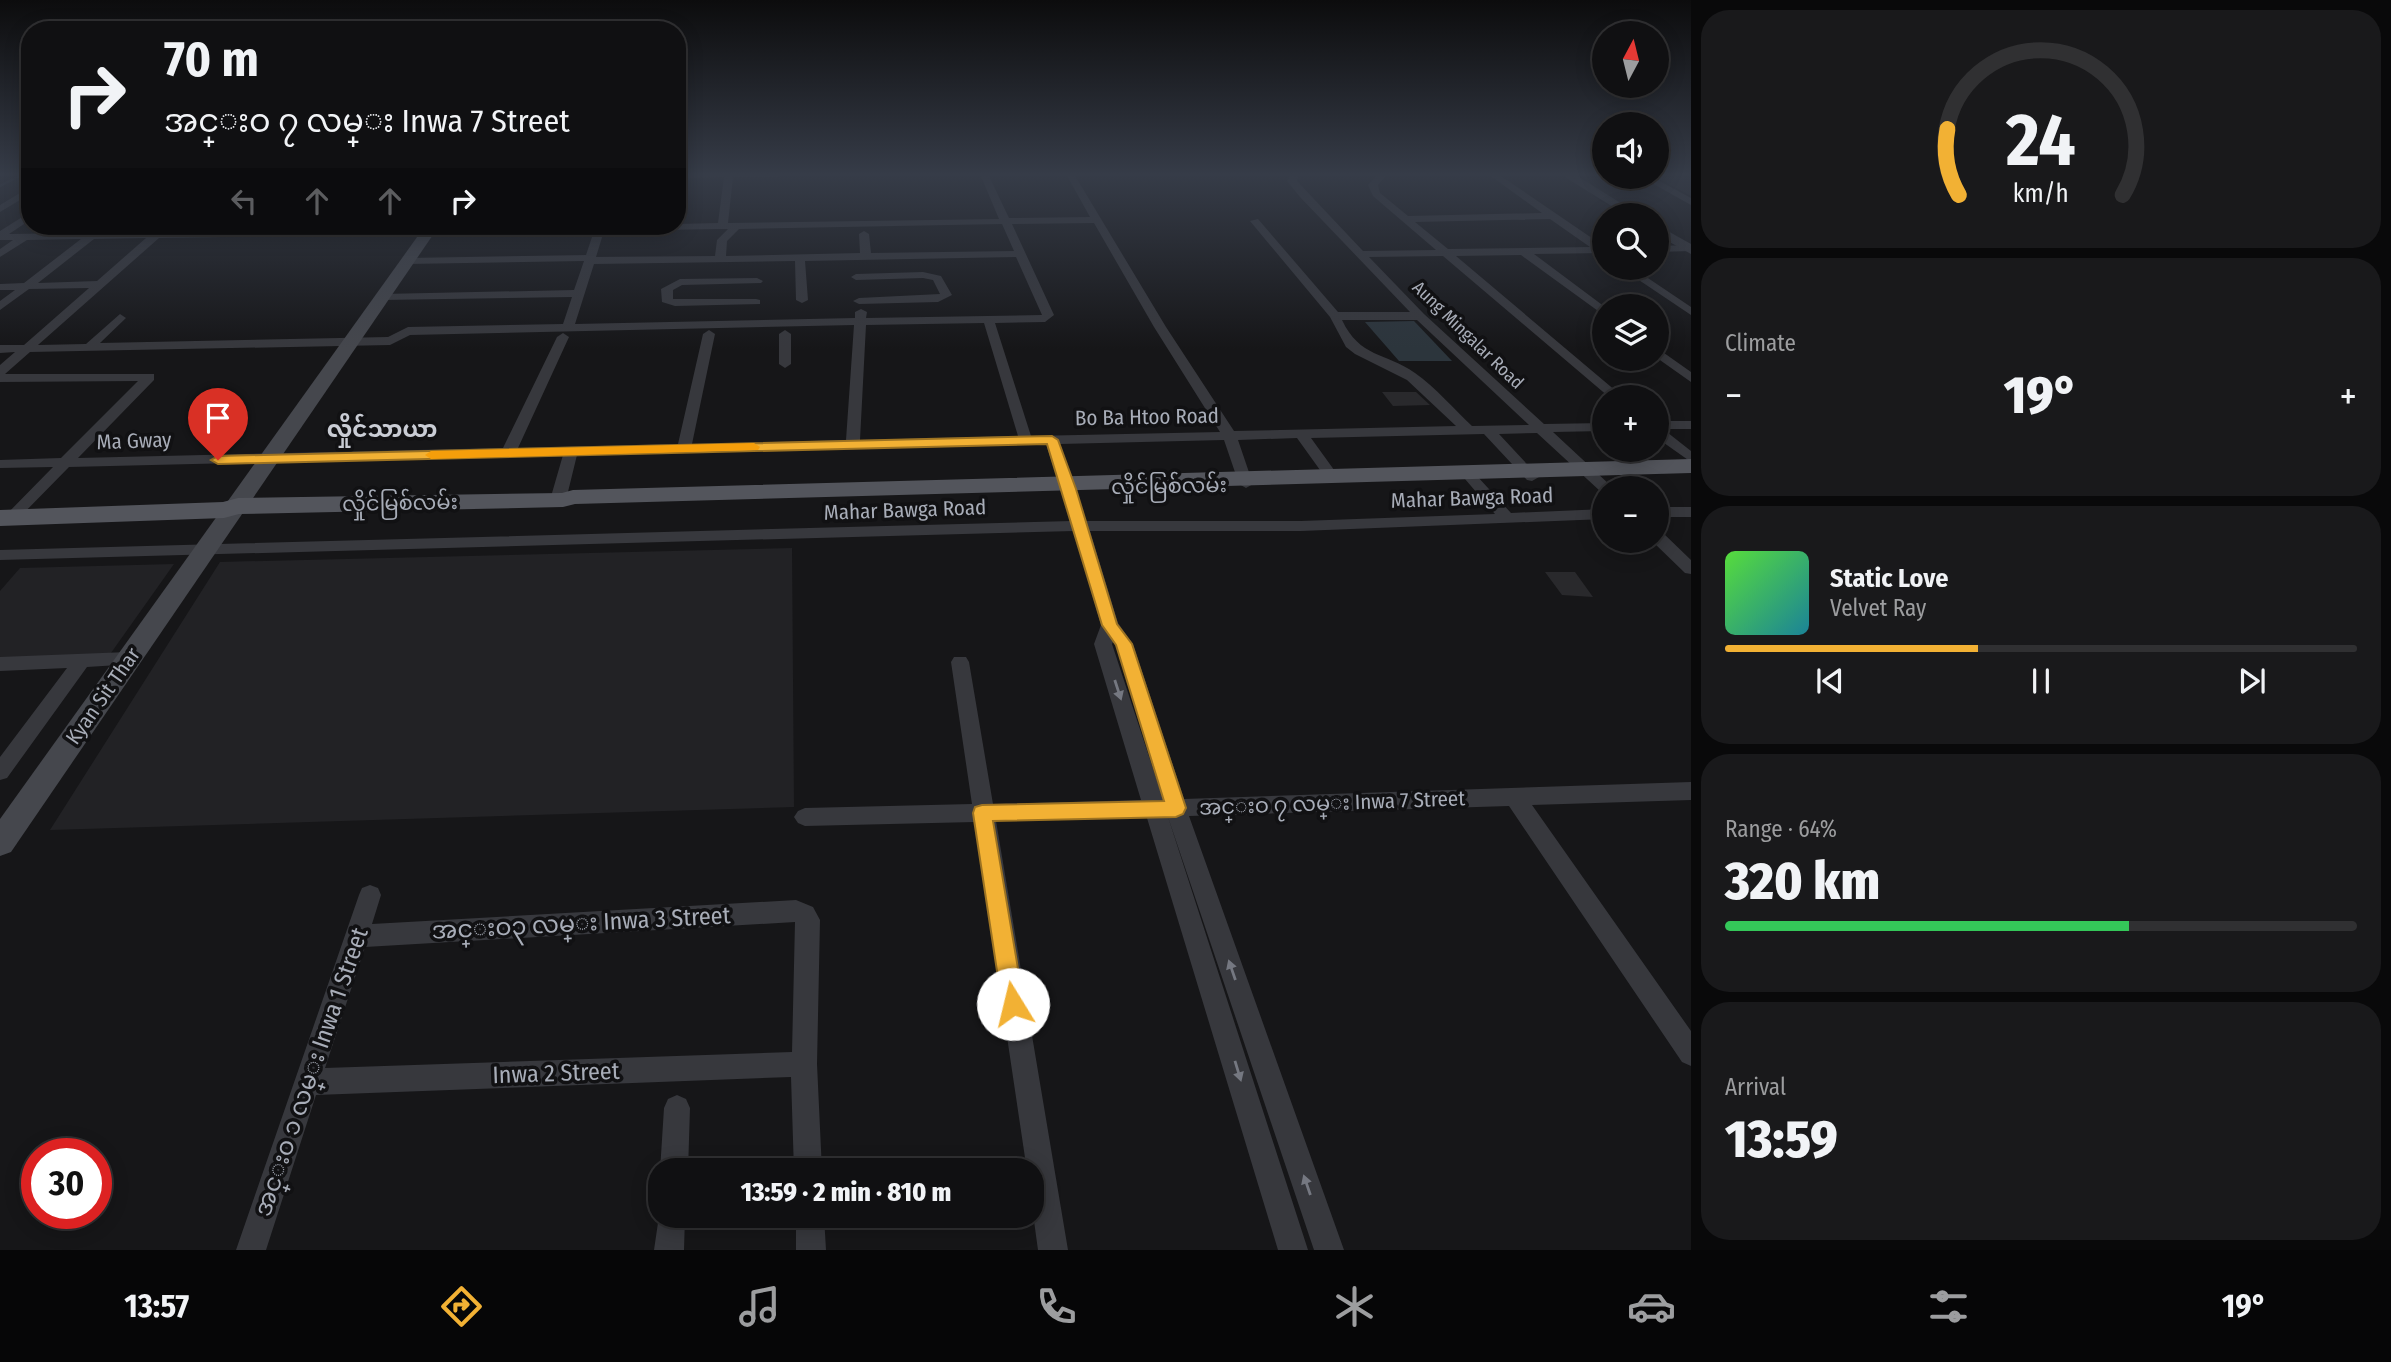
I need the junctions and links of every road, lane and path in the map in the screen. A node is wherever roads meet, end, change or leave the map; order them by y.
1 (731, 232) edge
2 (852, 232) edge
3 (894, 232) edge
4 (1012, 232) edge
5 (1103, 232) edge
6 (1265, 232) edge
7 (1340, 232) edge
8 (1420, 232) edge
9 (1576, 232) edge
10 (864, 234) junction
11 (124, 235) edge
12 (155, 235) edge
13 (425, 235) edge
14 (598, 235) edge
15 (0, 236) edge
16 (91, 236) junction
17 (1669, 236) edge
18 (24, 237) junction
19 (1592, 243) edge
20 (1669, 249) edge
21 (1690, 249) edge
22 (1523, 251) junction
23 (1592, 251) edge
24 (1443, 252) junction
25 (0, 254) edge
26 (1021, 254) junction
27 (1361, 254) junction
28 (860, 258) junction
29 (758, 259) junction
30 (800, 259) junction
31 (590, 260) junction
32 (720, 260) junction
33 (407, 261) junction
34 (856, 277) junction
35 (1644, 280) edge
36 (757, 281) junction
37 (101, 284) junction
38 (0, 286) edge
39 (26, 286) junction
40 (579, 293) junction
41 (382, 297) junction
42 (802, 300) dead end
43 (859, 301) junction
44 (756, 302) junction
45 (1592, 303) edge
46 (0, 307) edge
47 (1691, 312) edge
48 (1335, 316) junction
49 (1420, 316) junction
50 (120, 318) dead end
51 (754, 323) junction
52 (990, 324) junction
53 (861, 327) junction
54 (566, 331) junction
55 (709, 334) junction
56 (785, 334) junction
57 (350, 343) junction
58 (89, 347) junction
59 (29, 348) junction
60 (0, 349) edge
61 (1669, 361) edge
62 (785, 364) dead end
63 (0, 372) edge
64 (0, 378) edge
65 (1691, 378) edge
66 (1603, 385) edge
67 (1669, 425) edge
68 (1691, 425) edge
69 (1592, 427) edge
70 (1541, 428) junction
71 (1487, 429) junction
72 (1468, 430) junction
73 (1301, 434) junction
74 (1230, 436) junction
75 (1026, 440) junction
76 (1052, 440) junction
77 (1669, 441) edge
78 (853, 445) junction
79 (684, 449) junction
80 (571, 451) junction
81 (508, 453) junction
82 (1691, 458) edge
83 (270, 459) junction
84 (0, 464) edge
85 (62, 464) junction
86 (1691, 466) edge
87 (1528, 473) junction
88 (1691, 473) edge
89 (1330, 474) junction
90 (1592, 476) edge
91 (1610, 476) edge
92 (1633, 476) edge
93 (1592, 478) edge
94 (1472, 479) junction
95 (1244, 480) junction
96 (1068, 485) junction
97 (561, 500) junction
98 (238, 506) junction
99 (1669, 512) edge
100 (1691, 512) edge
101 (8, 513) edge
102 (1592, 515) edge
103 (1507, 518) junction
104 (1081, 526) junction
105 (1669, 548) edge
106 (207, 549) junction
107 (0, 555) edge
108 (1691, 569) edge
109 (128, 659) junction
110 (82, 661) junction
111 (960, 662) dead end
112 (0, 664) edge
113 (0, 772) edge
114 (1691, 791) edge
115 (1516, 797) junction
116 (1166, 809) junction
117 (982, 813) junction
118 (805, 817) dead end
119 (0, 843) edge
120 (370, 895) dead end
121 (356, 936) junction
122 (1691, 1054) edge
123 (804, 1063) junction
124 (307, 1082) junction
125 (677, 1108) dead end
126 (675, 1158) edge
127 (808, 1158) edge
128 (670, 1228) edge
129 (810, 1228) edge
130 (251, 1250) edge
131 (669, 1250) edge
132 (811, 1250) edge
133 (1053, 1250) edge
134 (1293, 1250) edge
135 (1329, 1250) edge

1 - 32 street
2 - 10 street
3 - 10 street
4 - 26 street
5 - 74 street
6 - 48 street
7 - 27 street, Aung Mingalar Road
8 - 24 street
9 - 19 street
10 - 28 street
11 - 16 street
12 - 37 street
13 - 33 main road, Kyan Sit Thar
14 - 31 street
15 - 18 street
16 - 18 street
16 - 39 street
17 - 21 street
18 - 25 street
20 - 21 street
22 - 23 street
22 - 24 street
22 - 45 street
24 - 27 street
24 - 66 street
26 - 28 street
26 - 52 street
27 - 49 street, Aung Mingalar Road
28 - 30 street
28 - 34 street
29 - 30 street
29 - 32 street
29 - 36 street
30 - 42 street
31 - 32 street
31 - 33 street
31 - 40 street
33 - 41 main road, Kyan Sit Thar
34 - 43 street
34 - 43 street
35 - 47 street
36 - 44 street
36 - 44 street
37 - 39 street
37 - 59 street
38 - 39 street
39 - 46 street
40 - 41 street
40 - 54 street
41 - 57 main road, Kyan Sit Thar
43 - 53 street
44 - 51 street
48 - 49 street
48 - 72 street
49 - 70 street, Aung Mingalar Road
50 - 58 street
51 - 53 street
51 - 54 street
52 - 53 street
52 - 75 street
53 - 56 street
53 - 78 street
54 - 55 street
54 - 57 street
54 - 81 street
55 - 56 street
55 - 79 street
56 - 62 street
57 - 58 street
57 - 83 main road, Kyan Sit Thar
58 - 59 street
59 - 60 street
59 - 63 street
61 - 65 street
64 - 85 street
67 - 68 street
69 - 70 street, Bo Ba Htoo Road
70 - 71 street, Bo Ba Htoo Road
70 - 90 street, Aung Mingalar Road
71 - 72 street, Bo Ba Htoo Road
71 - 87 street
72 - 73 street, Bo Ba Htoo Road
73 - 74 street, Bo Ba Htoo Road
73 - 89 street
74 - 76 street, Bo Ba Htoo Road
74 - 95 street
75 - 76 street, Bo Ba Htoo Road
75 - 78 street, Bo Ba Htoo Road
76 - 96 street
77 - 82 street
78 - 79 street, Bo Ba Htoo Road
79 - 80 street, Bo Ba Htoo Road
80 - 81 street, Bo Ba Htoo Road
80 - 97 street
81 - 83 street, Bo Ba Htoo Road
83 - 85 street, Ma Gway
83 - 98 main road, Kyan Sit Thar
84 - 85 street, Ma Gway
85 - 101 street
86 - 91 main road, လှိုင်မြစ်လမ်း
87 - 89 main road, လှိုင်မြစ်လမ်း
87 - 93 main road, လှိုင်မြစ်လမ်း
87 - 94 main road, လှိုင်မြစ်လမ်း
88 - 92 main road, လှိုင်မြစ်လမ်း
89 - 95 main road, လှိုင်မြစ်လမ်း
94 - 95 main road, လှိုင်မြစ်လမ်း
94 - 103 street
95 - 96 main road, လှိုင်မြစ်လမ်း
96 - 97 main road, လှိုင်မြစ်လမ်း
96 - 104 street
97 - 98 main road, လှိုင်မြစ်လမ်း
98 - 101 main road, လှိုင်မြစ်လမ်း
98 - 106 main road, Kyan Sit Thar
99 - 100 street
102 - 103 street, Mahar Bawga Road
103 - 104 street, Mahar Bawga Road
104 - 106 street, Mahar Bawga Road
104 - 116 street
105 - 108 street
106 - 107 street, Mahar Bawga Road
106 - 109 main road, Kyan Sit Thar
109 - 110 street
109 - 119 main road, Kyan Sit Thar
110 - 112 street
110 - 113 street
111 - 117 street
114 - 115 street, အင္းဝ ၇ လမ္း Inwa 7 Street
115 - 116 street, အင္းဝ ၇ လမ္း Inwa 7 Street
115 - 122 street
116 - 117 street, အင္းဝ ၇ လမ္း Inwa 7 Street
116 -> 134 street
135 -> 116 street
117 - 118 street, အင္းဝ ၇ လမ္း Inwa 7 Street
117 - 133 street
120 - 121 street, အင္းဝ ၁ လမ္း Inwa 1 Street
121 - 123 street, အင္းဝ၃ လမ္း Inwa 3 Street
121 - 124 street, အင္းဝ ၁ လမ္း Inwa 1 Street
123 - 124 street, Inwa 2 Street
123 - 127 street
124 - 130 street, အင္းဝ ၁ လမ္း Inwa 1 Street
125 - 126 street
128 - 131 street
129 - 132 street

